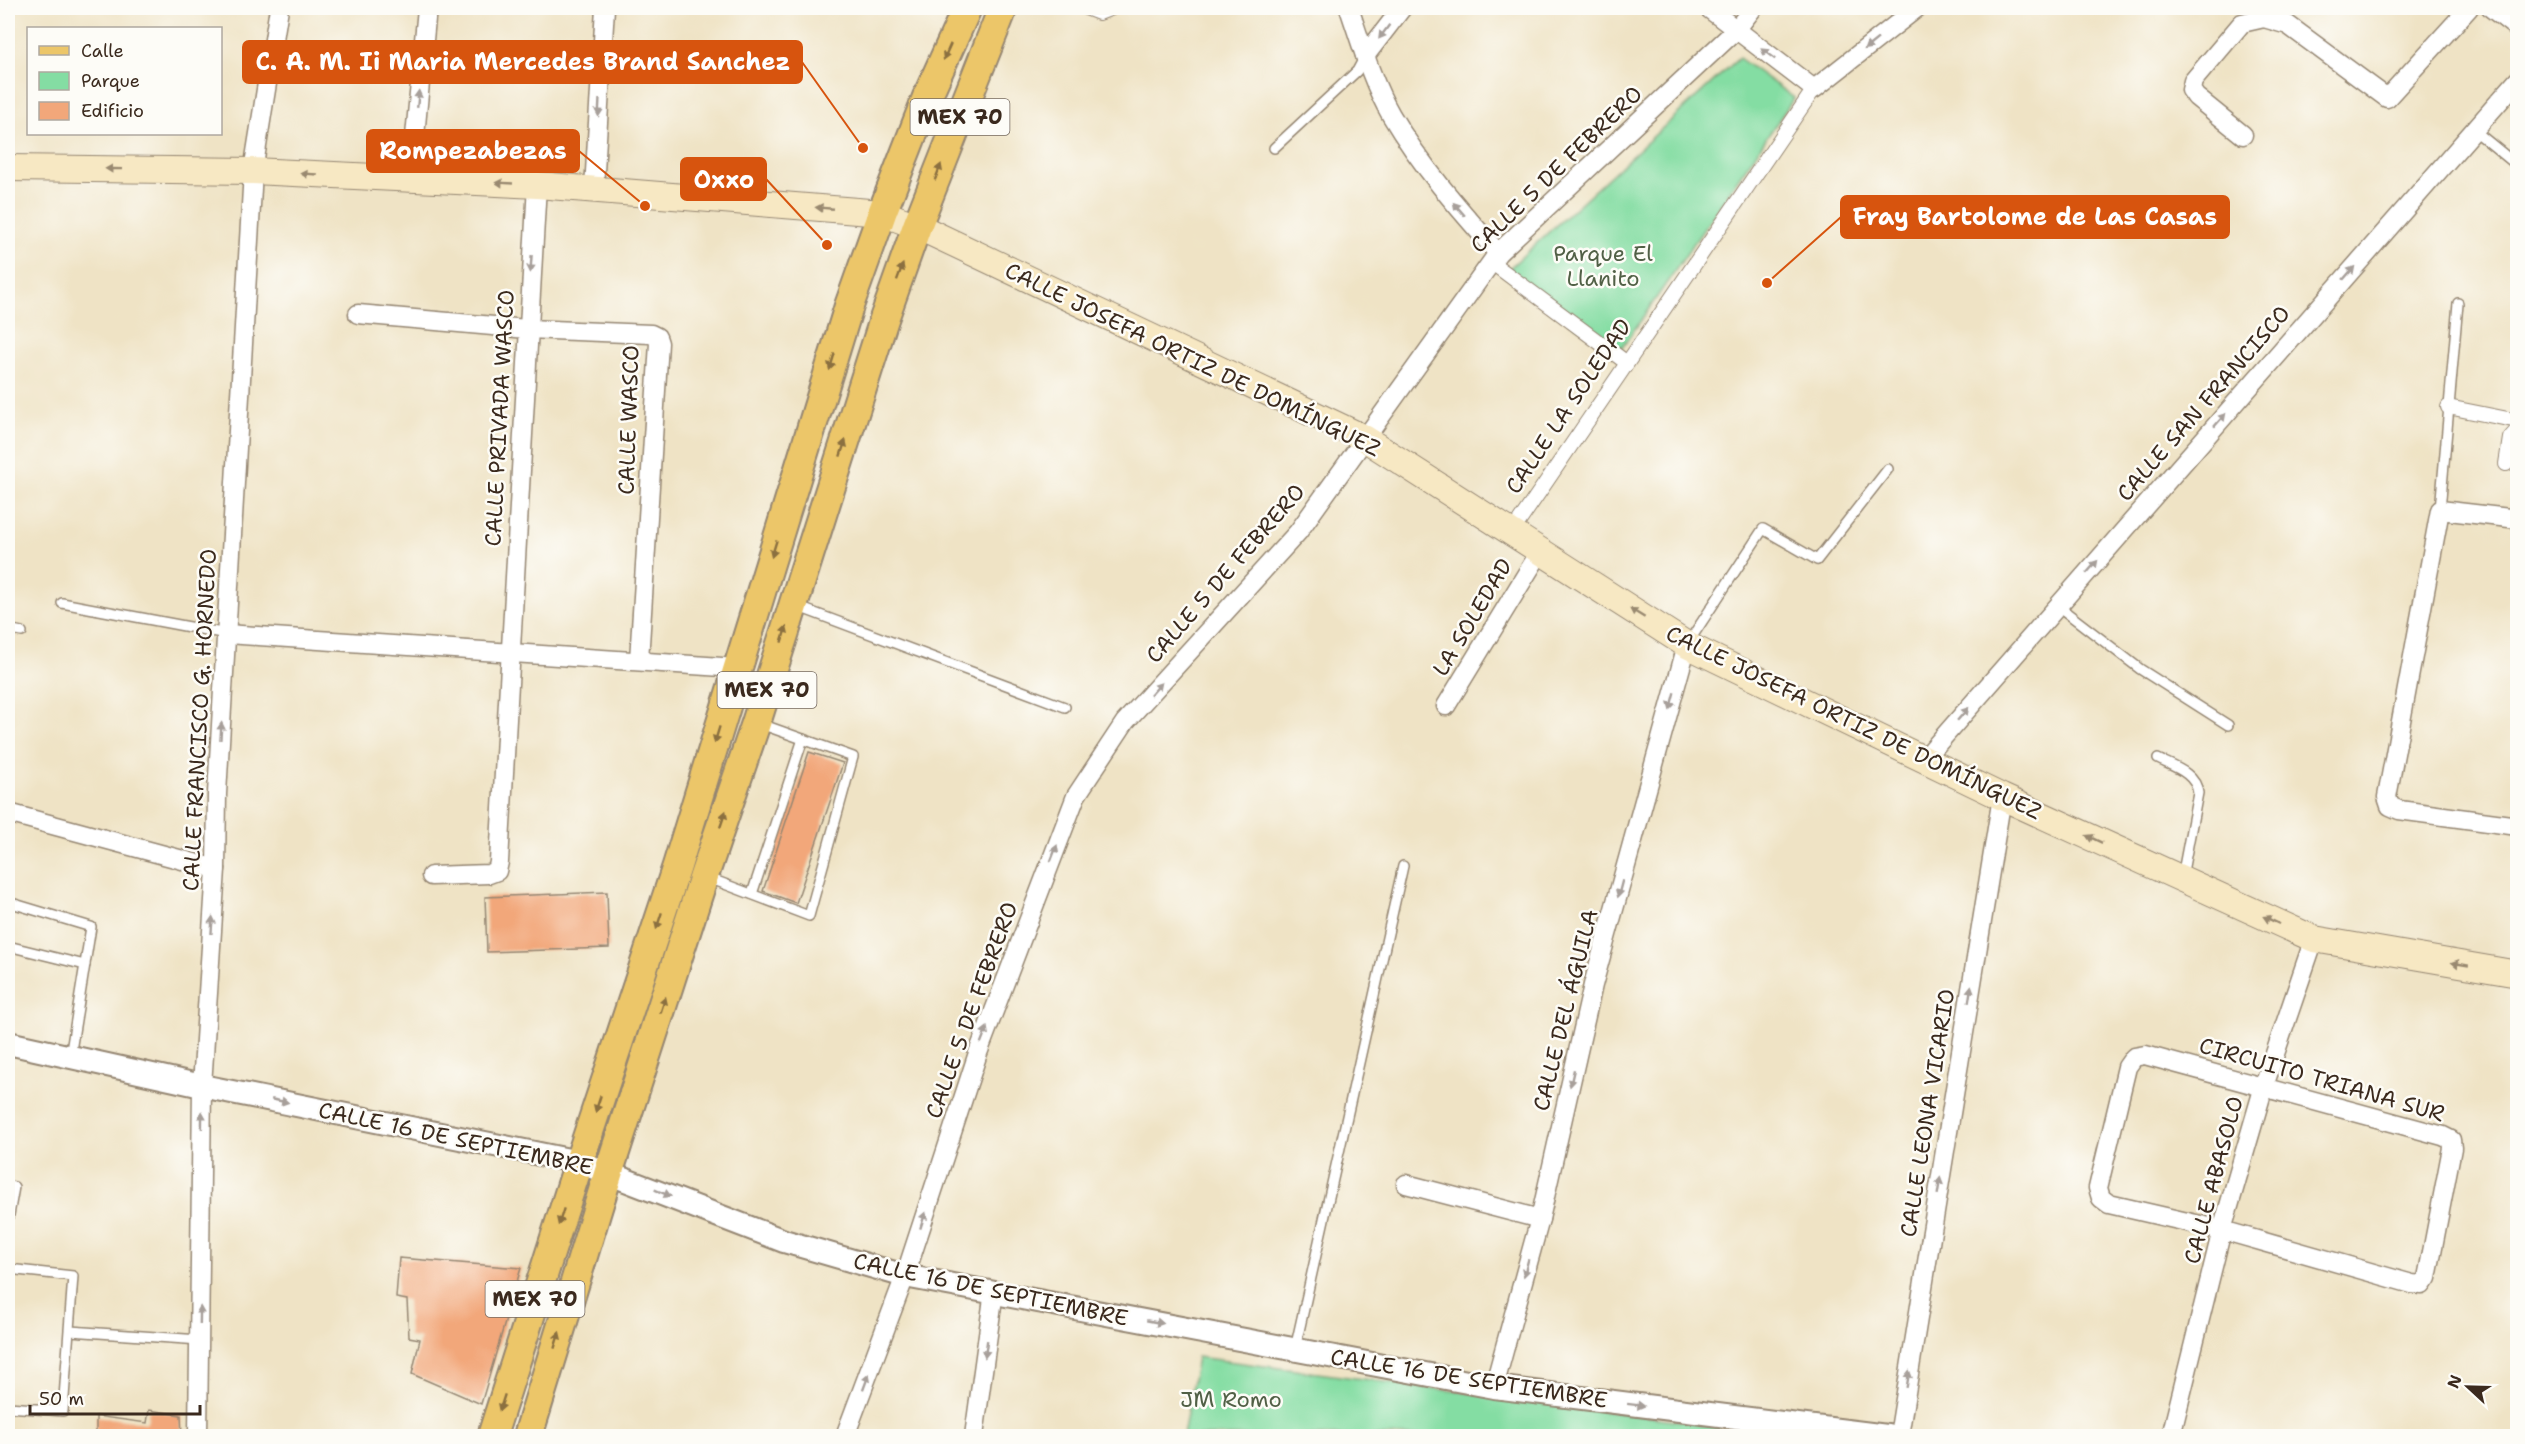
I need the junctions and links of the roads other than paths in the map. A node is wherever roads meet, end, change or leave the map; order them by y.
1 (279, 8) edge
2 (427, 8) edge
3 (604, 8) edge
4 (967, 8) edge
5 (1002, 8) edge
6 (1086, 8) edge
7 (1112, 8) edge
8 (1349, 8) edge
9 (1402, 8) edge
10 (1708, 8) edge
11 (1754, 8) edge
12 (1917, 8) edge
13 (2469, 8) edge
14 (2491, 8) edge
15 (2517, 29) edge
16 (1736, 30) junction
17 (1365, 56) junction
18 (2517, 80) edge
19 (1814, 89) junction
20 (2474, 130) junction
21 (2243, 135) dead end
22 (1274, 148) dead end
23 (2517, 166) edge
24 (8, 168) edge
25 (253, 171) junction
26 (411, 179) junction
27 (537, 185) junction
28 (594, 188) junction
29 (882, 213) junction
30 (917, 226) junction
31 (1495, 258) junction
32 (2458, 303) dead end
33 (358, 314) dead end
34 (527, 329) junction
35 (1627, 363) junction
36 (2448, 406) junction
37 (2517, 421) edge
38 (2517, 429) edge
39 (1364, 438) junction
40 (2506, 464) dead end
41 (1888, 469) dead end
42 (2440, 510) junction
43 (2517, 519) edge
44 (1512, 532) junction
45 (1540, 552) junction
46 (62, 603) dead end
47 (793, 606) junction
48 (2058, 606) junction
49 (8, 629) edge
50 (22, 632) dead end
51 (227, 634) junction
52 (1687, 645) junction
53 (511, 654) junction
54 (639, 660) junction
55 (737, 668) junction
56 (1446, 706) dead end
57 (1065, 707) dead end
58 (756, 723) junction
59 (2228, 725) dead end
60 (803, 739) junction
61 (1925, 758) junction
62 (2158, 759) dead end
63 (2002, 797) junction
64 (8, 813) edge
65 (2517, 826) edge
66 (1403, 866) dead end
67 (216, 869) junction
68 (431, 876) dead end
69 (704, 876) junction
70 (2182, 879) junction
71 (752, 894) junction
72 (8, 902) edge
73 (2314, 939) junction
74 (8, 946) edge
75 (85, 965) junction
76 (2517, 974) edge
77 (8, 1043) edge
78 (69, 1057) junction
79 (202, 1086) junction
80 (2264, 1086) junction
81 (579, 1162) junction
82 (609, 1171) junction
83 (1406, 1185) dead end
84 (8, 1186) edge
85 (8, 1215) edge
86 (1540, 1219) junction
87 (2222, 1230) junction
88 (8, 1269) edge
89 (905, 1276) junction
90 (994, 1291) junction
91 (70, 1331) junction
92 (200, 1340) junction
93 (1295, 1349) junction
94 (1494, 1387) junction
95 (8, 1407) edge
96 (198, 1437) edge
97 (492, 1437) edge
98 (528, 1437) edge
99 (845, 1437) edge
100 (974, 1437) edge
101 (1887, 1437) edge
102 (1899, 1437) edge
103 (2171, 1437) edge

1 - 25 street, CALLE FRANCISCO G. HORNEDO
26 -> 2 street
3 -> 28 street
4 -> 29 main road, MEX 70
30 -> 5 main road, MEX 70
6 - 7 street
8 - 17 street
9 -> 17 street
10 - 16 street
11 - 16 street, CALLE 5 DE FEBRERO
12 -> 19 street, CALLE LA SOLEDAD
13 - 21 street
14 - 15 street
19 -> 16 street
16 - 31 street, CALLE 5 DE FEBRERO
17 - 22 lane
31 -> 17 street
18 - 20 street, CALLE SAN FRANCISCO
19 - 35 street, CALLE LA SOLEDAD
20 - 23 lane
48 -> 20 street, CALLE SAN FRANCISCO
25 -> 24 main road, CALLE JOSEFA ORTIZ DE DOMÍNGUEZ
26 -> 25 main road, CALLE JOSEFA ORTIZ DE DOMÍNGUEZ
25 - 51 street, CALLE FRANCISCO G. HORNEDO
27 -> 26 main road, CALLE JOSEFA ORTIZ DE DOMÍNGUEZ
27 - 28 main road, CALLE JOSEFA ORTIZ DE DOMÍNGUEZ
27 -> 34 street, CALLE PRIVADA WASCO
29 -> 28 main road, CALLE JOSEFA ORTIZ DE DOMÍNGUEZ
29 - 30 main road, CALLE JOSEFA ORTIZ DE DOMÍNGUEZ
29 -> 55 main road, MEX 70
30 - 39 main road, CALLE JOSEFA ORTIZ DE DOMÍNGUEZ
47 -> 30 main road, MEX 70
31 - 35 street
31 - 39 street, CALLE 5 DE FEBRERO
32 - 36 lane
33 - 34 street, CALLE WASCO
34 - 53 street, CALLE PRIVADA WASCO
34 - 54 street, CALLE WASCO
35 - 44 street, CALLE LA SOLEDAD
36 - 37 street
36 - 42 lane
38 - 40 street
39 - 44 main road, CALLE JOSEFA ORTIZ DE DOMÍNGUEZ
89 -> 39 street, CALLE 5 DE FEBRERO
41 - 52 lane
42 - 43 street
42 - 65 street
44 - 45 main road, CALLE JOSEFA ORTIZ DE DOMÍNGUEZ
52 -> 45 main road, CALLE JOSEFA ORTIZ DE DOMÍNGUEZ
45 - 56 street, LA SOLEDAD
46 - 51 lane
47 - 57 lane
58 -> 47 main road, MEX 70
48 - 59 lane
61 -> 48 street, CALLE SAN FRANCISCO
49 - 50 lane
51 - 53 street
67 -> 51 street, CALLE FRANCISCO G. HORNEDO
52 - 61 main road, CALLE JOSEFA ORTIZ DE DOMÍNGUEZ
52 -> 86 street, CALLE DEL ÁGUILA
53 - 54 street
53 - 68 street
54 - 55 street
55 -> 81 main road, MEX 70
58 - 60 lane
69 -> 58 main road, MEX 70
60 - 71 lane
60 - 71 lane
61 - 63 main road, CALLE JOSEFA ORTIZ DE DOMÍNGUEZ
62 - 70 lane
70 -> 63 main road, CALLE JOSEFA ORTIZ DE DOMÍNGUEZ
102 -> 63 street, CALLE LEONA VICARIO
64 - 67 street
66 - 93 lane
79 -> 67 street, CALLE FRANCISCO G. HORNEDO
69 - 71 lane
82 -> 69 main road, MEX 70
73 -> 70 main road, CALLE JOSEFA ORTIZ DE DOMÍNGUEZ
72 - 75 lane
76 -> 73 main road, CALLE JOSEFA ORTIZ DE DOMÍNGUEZ
73 - 80 street, CALLE ABASOLO
74 - 75 lane
75 - 78 lane
77 - 78 street, CALLE 16 DE SEPTIEMBRE
78 - 79 street, CALLE 16 DE SEPTIEMBRE
79 -> 81 street, CALLE 16 DE SEPTIEMBRE
92 -> 79 street, CALLE FRANCISCO G. HORNEDO
80 - 87 street, CALLE ABASOLO
80 - 87 street, CIRCUITO TRIANA SUR
80 - 87 street, CIRCUITO TRIANA SUR
81 - 82 street, CALLE 16 DE SEPTIEMBRE
81 -> 97 main road, MEX 70
82 -> 89 street, CALLE 16 DE SEPTIEMBRE
98 -> 82 main road, MEX 70
83 - 86 street
84 - 85 lane
86 -> 94 street, CALLE DEL ÁGUILA
87 - 103 street, CALLE ABASOLO
88 - 91 lane
89 - 90 street, CALLE 16 DE SEPTIEMBRE
99 -> 89 street, CALLE 5 DE FEBRERO
90 -> 93 street, CALLE 16 DE SEPTIEMBRE
90 -> 100 street
91 - 92 lane
91 - 95 lane
92 - 96 street, CALLE FRANCISCO G. HORNEDO
93 - 94 street, CALLE 16 DE SEPTIEMBRE
94 -> 101 street, CALLE 16 DE SEPTIEMBRE

